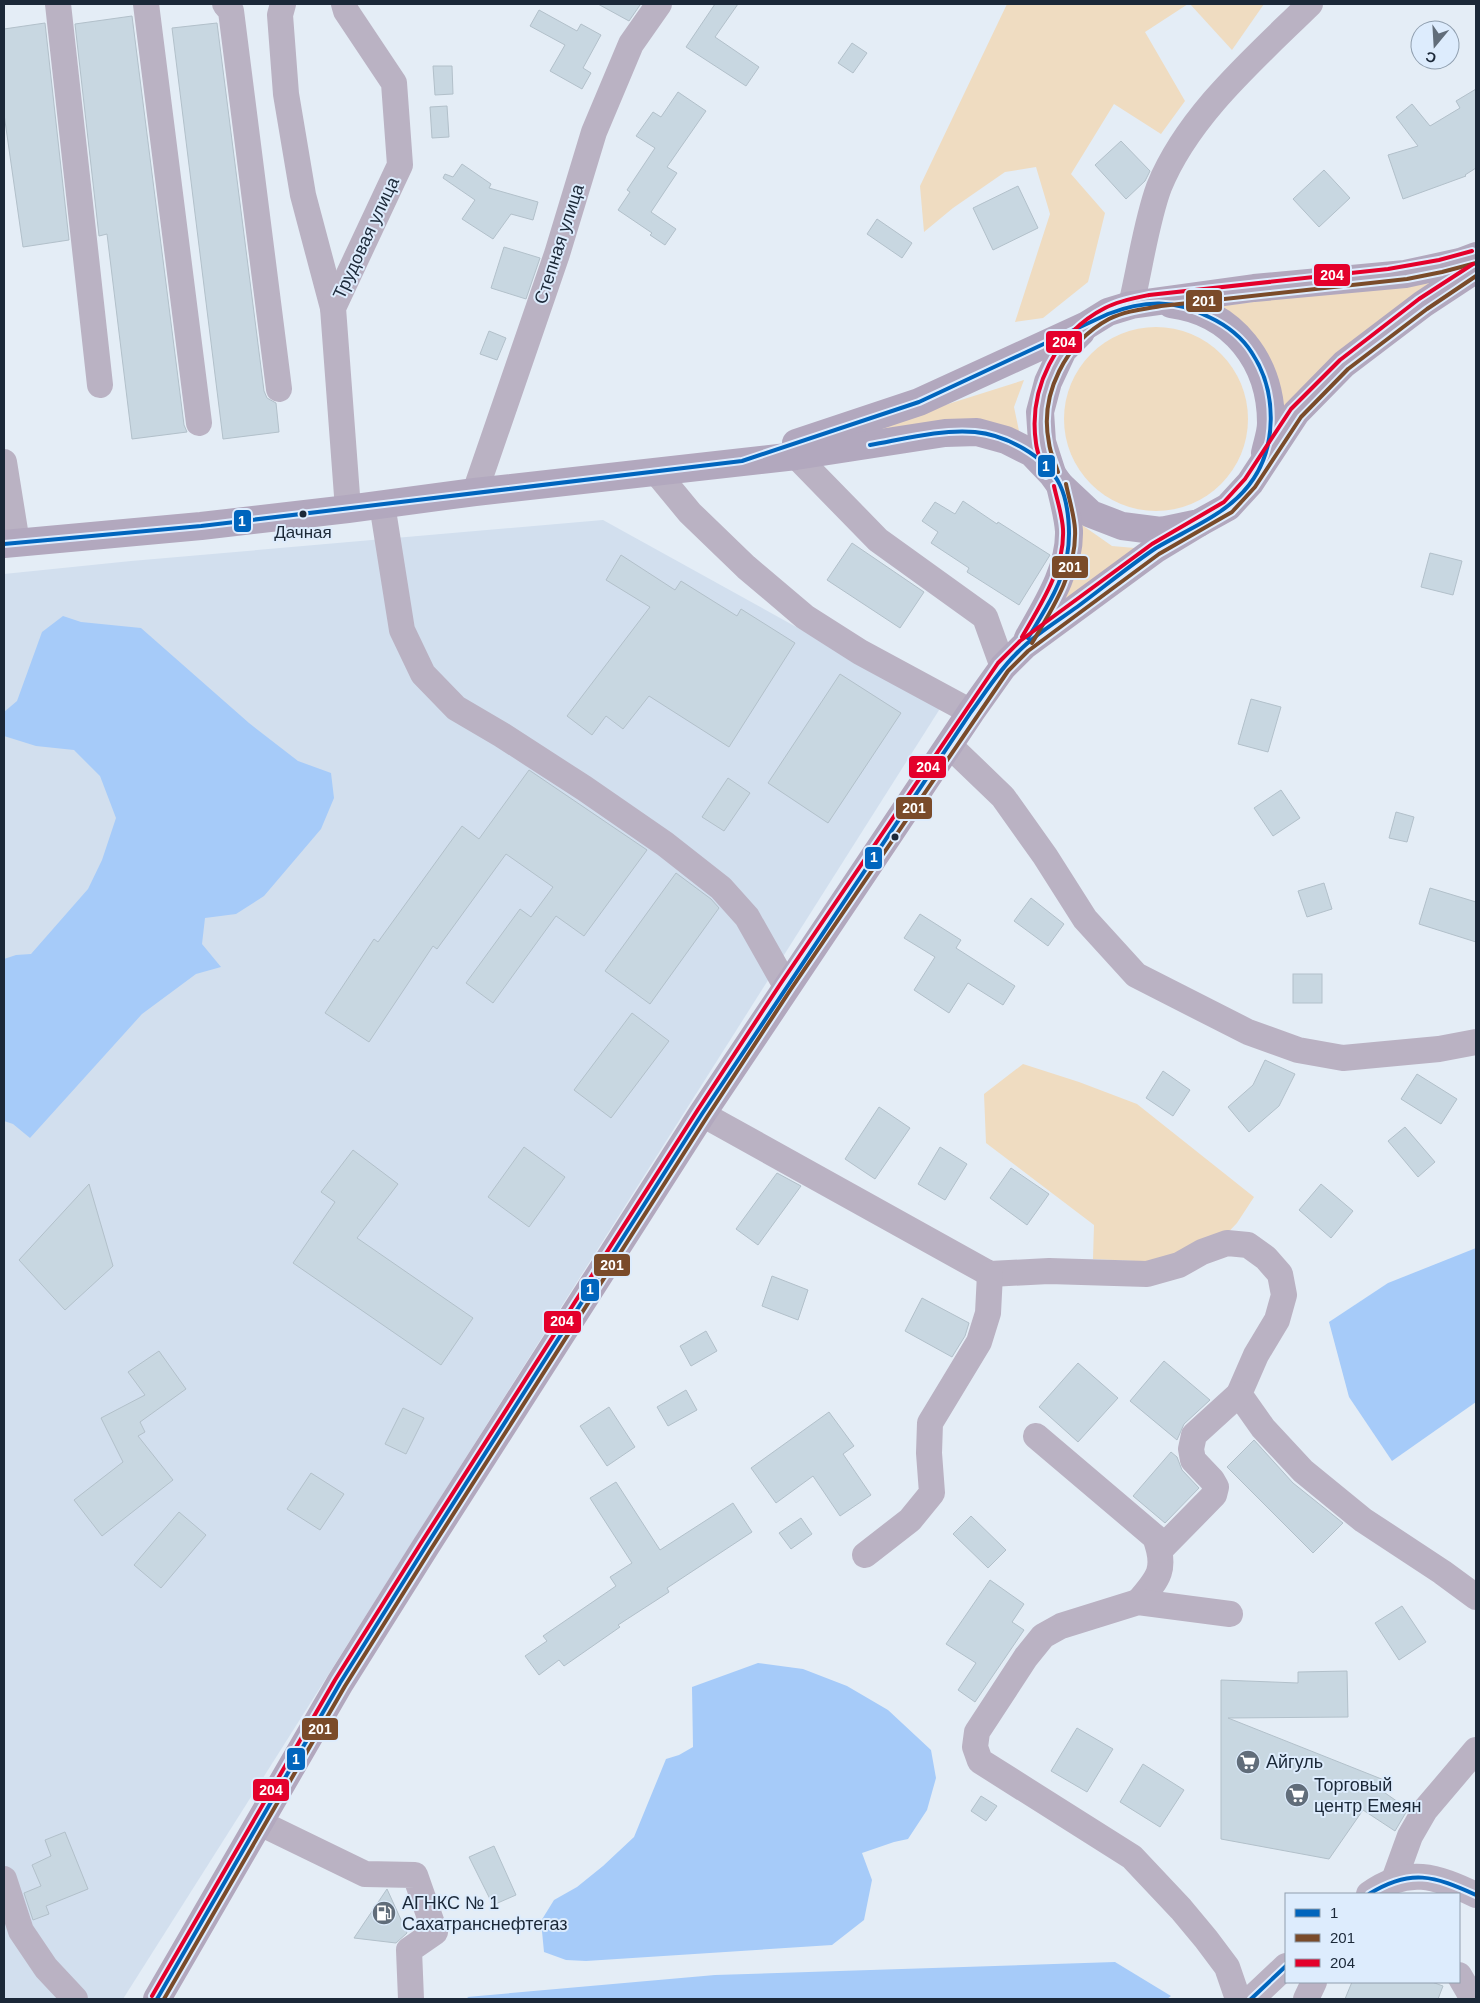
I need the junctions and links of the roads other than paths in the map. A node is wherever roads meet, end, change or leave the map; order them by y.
1 (58, 4) edge
2 (146, 4) edge
3 (225, 4) edge
4 (283, 4) edge
5 (344, 4) edge
6 (659, 4) edge
7 (1310, 4) edge
8 (1476, 256) edge
9 (1476, 269) edge
10 (1144, 303) junction
11 (334, 308) junction
12 (1087, 325) junction
13 (100, 385) dead end
14 (279, 389) dead end
15 (199, 423) dead end
16 (796, 456) junction
17 (742, 461) junction
18 (4, 462) edge
19 (657, 473) junction
20 (1056, 480) junction
21 (1250, 484) junction
22 (475, 492) junction
23 (382, 504) junction
24 (348, 509) junction
25 (1199, 523) junction
26 (11, 544) edge
27 (1024, 646) junction
28 (1004, 667) junction
29 (971, 712) junction
30 (948, 745) junction
31 (786, 986) junction
32 (1476, 1042) edge
33 (702, 1114) junction
34 (990, 1274) junction
35 (1239, 1394) junction
36 (1036, 1436) dead end
37 (1160, 1550) junction
38 (865, 1555) dead end
39 (1476, 1597) edge
40 (1138, 1602) junction
41 (1230, 1614) dead end
42 (1476, 1750) edge
43 (260, 1823) junction
44 (4, 1879) edge
45 (1394, 1880) junction
46 (1371, 1893) edge
47 (1476, 1895) edge
48 (192, 1939) junction
49 (1285, 1967) edge
50 (1460, 1977) edge
51 (1314, 1983) edge
52 (75, 1999) edge
53 (157, 1999) edge
54 (180, 1999) edge
55 (411, 1999) edge
56 (1250, 1999) edge
57 (1306, 1999) edge
58 (1472, 1999) edge

1 - 13 street
2 - 15 street
3 - 14 street
4 - 11 street, Трудовая улица
5 - 11 street, Трудовая улица
6 - 22 street, Степная улица
7 - 10 street
8 - 10 main road
9 - 21 main road
10 - 12 main road
10 - 21 main road
11 - 24 street, Трудовая улица
12 - 17 main road
12 - 20 main road
16 - 17 main road
16 - 20 main road
16 - 28 street
17 - 19 main road
18 - 26 street
19 - 22 main road
19 - 29 street
20 - 25 main road
20 - 27 main road
21 - 25 main road
22 - 23 main road
23 - 24 main road
23 - 31 street
24 - 26 main road
25 - 27 main road
27 - 28 main road
28 - 29 main road
29 - 30 main road
30 - 31 main road
30 - 32 street
31 - 33 main road
33 - 34 street
33 - 43 main road
34 - 35 street
34 - 38 street
35 - 37 street
35 - 39 street
36 - 37 street
37 - 40 street
40 - 41 street
40 - 56 street
42 - 45 street
43 - 48 main road
43 - 55 street
44 - 52 street
45 - 46 street
45 - 47 street
48 - 53 main road
48 - 54 main road
49 - 56 street
50 - 58 street
51 - 57 street

